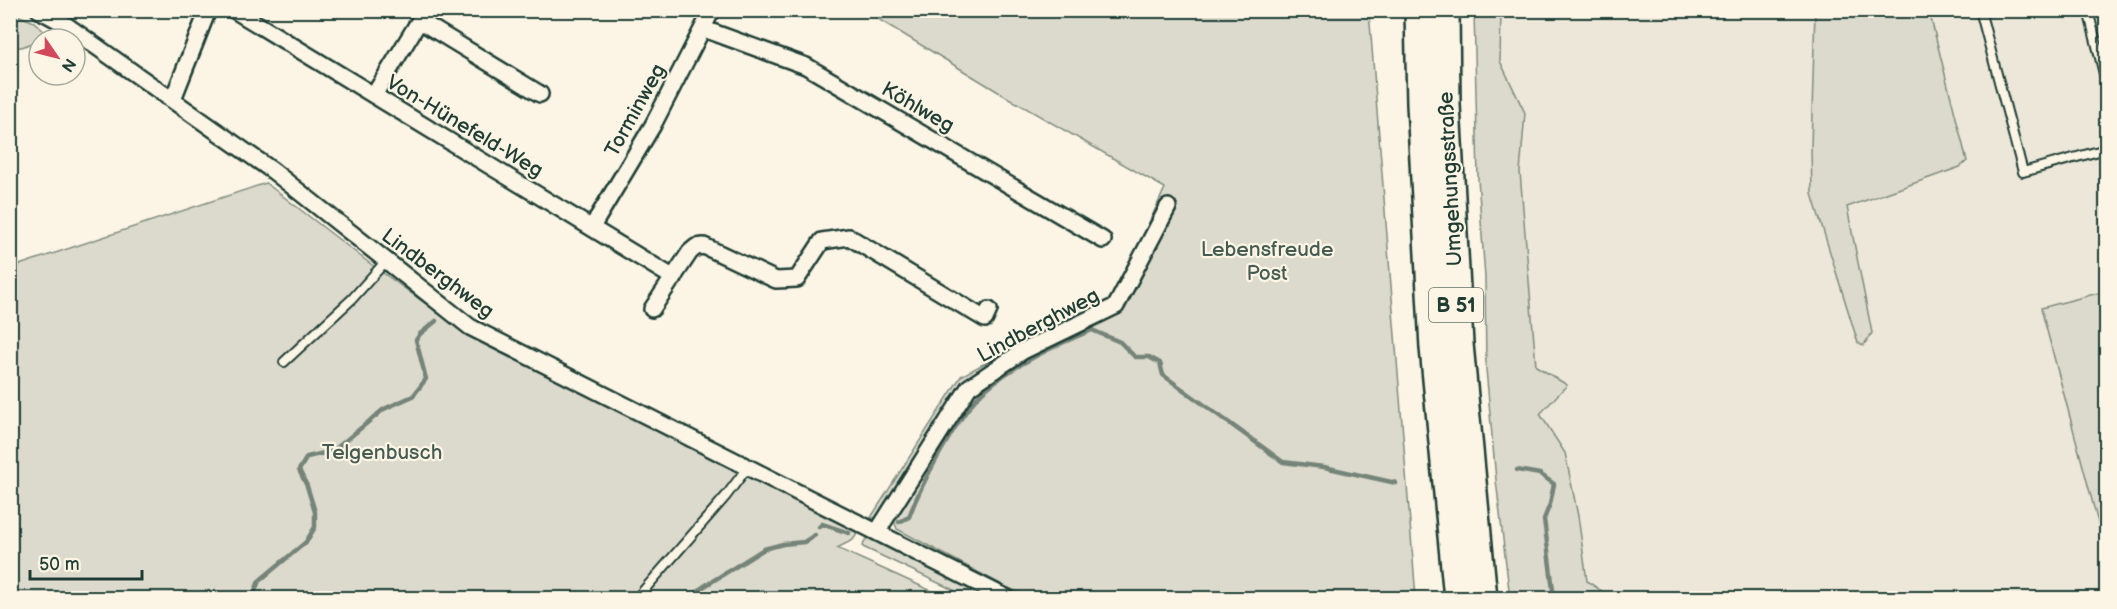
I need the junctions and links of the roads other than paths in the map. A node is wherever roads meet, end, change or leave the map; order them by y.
1 (39, 10) edge
2 (208, 10) edge
3 (234, 10) edge
4 (712, 10) edge
5 (1408, 10) edge
6 (1419, 10) edge
7 (1445, 10) edge
8 (1980, 10) edge
9 (2088, 10) edge
10 (423, 16) edge
11 (704, 29) junction
12 (2106, 81) edge
13 (540, 94) dead end
14 (374, 95) junction
15 (173, 99) junction
16 (1421, 104) junction
17 (2106, 149) edge
18 (1168, 207) dead end
19 (592, 227) junction
20 (1103, 240) dead end
21 (386, 261) junction
22 (674, 278) junction
23 (652, 309) dead end
24 (989, 310) dead end
25 (284, 362) dead end
26 (747, 468) junction
27 (877, 532) junction
28 (637, 598) edge
29 (1007, 598) edge
30 (1458, 598) edge
31 (1483, 598) edge

1 - 15 street, Lindberghweg
2 - 15 street
3 - 14 street, Von-Hünefeld-Weg
4 - 11 street, Torminweg
5 - 16 highway, B 51
6 - 16 highway, Umgehungsstraße / B 51
7 - 31 highway, Umgehungsstraße / B 51
8 - 17 lane
9 - 12 lane
10 - 13 street
10 - 14 street
11 - 19 street, Torminweg
11 - 20 street, Köhlweg
14 - 19 street, Von-Hünefeld-Weg
15 - 21 street, Lindberghweg
16 - 30 highway, Umgehungsstraße / B 51
18 - 27 street, Lindberghweg
19 - 22 street, Von-Hünefeld-Weg
21 - 25 lane
21 - 26 street, Lindberghweg
22 - 23 street
22 - 24 street
26 - 27 street, Lindberghweg
26 - 28 lane
27 - 29 street, Lindberghweg

